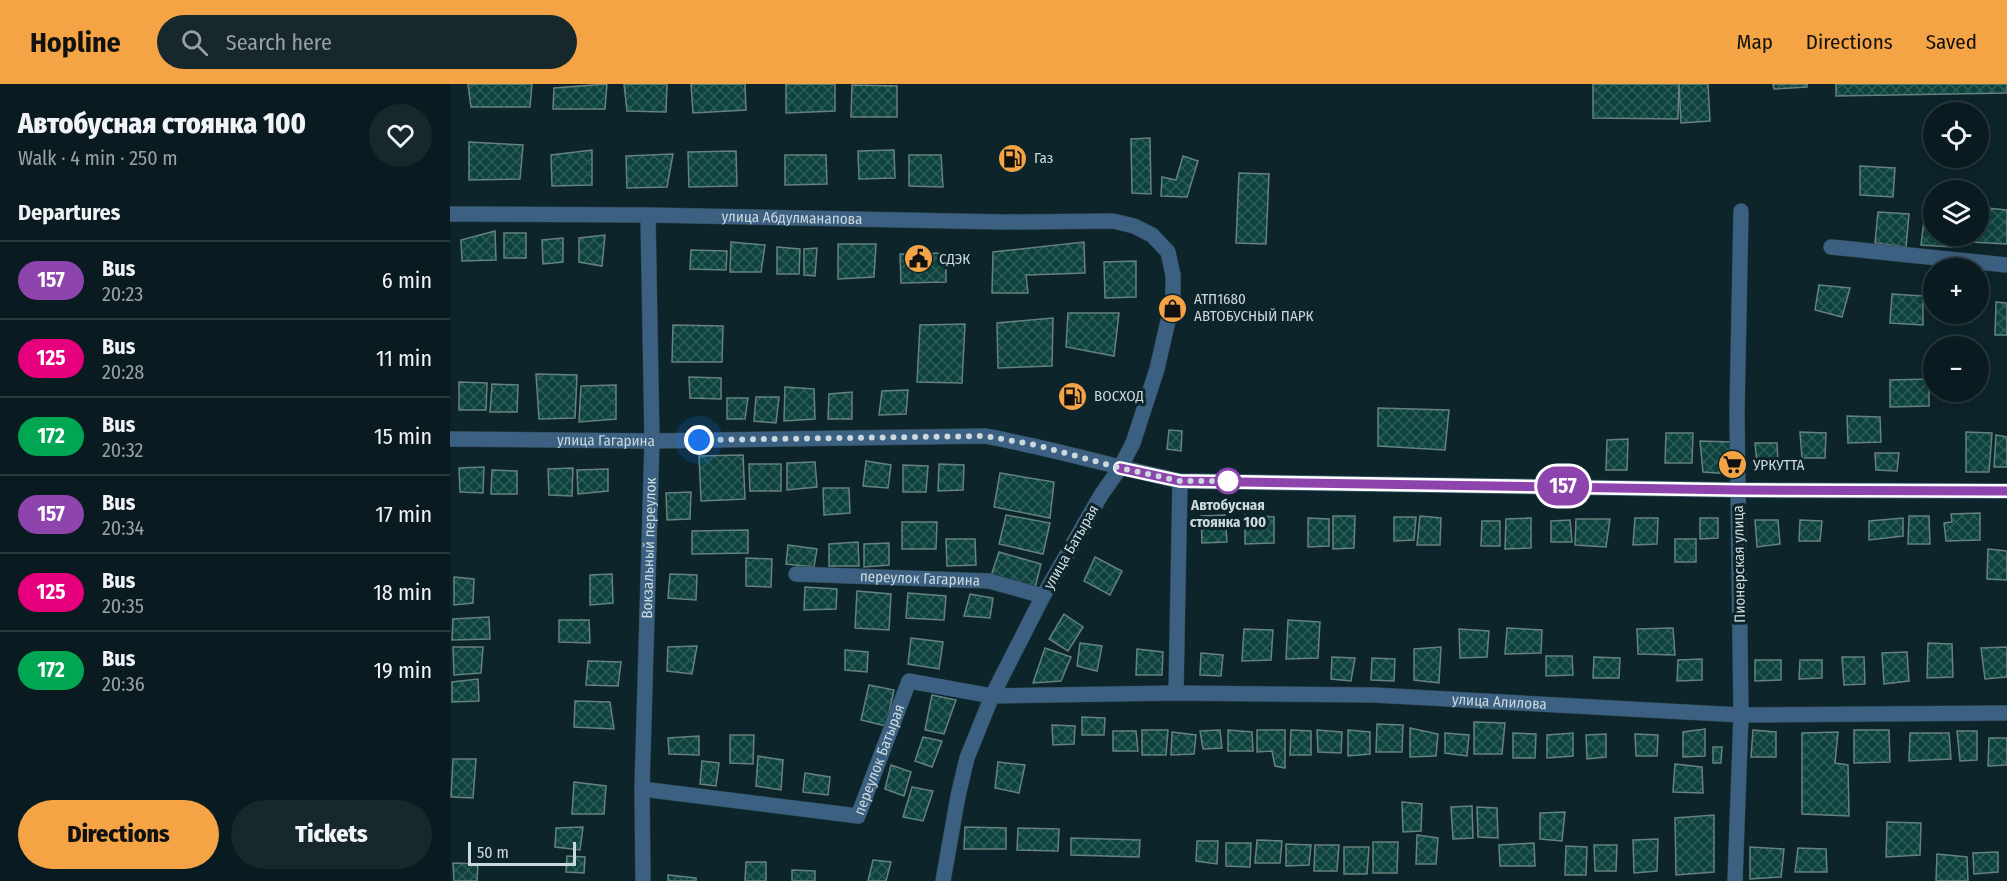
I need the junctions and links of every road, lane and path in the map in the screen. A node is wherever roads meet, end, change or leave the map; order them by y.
1 (1741, 211) dead end
2 (450, 214) edge
3 (648, 215) junction
4 (1134, 226) joint
5 (1831, 247) dead end
6 (2007, 265) edge
7 (450, 439) edge
8 (652, 441) junction
9 (1120, 468) junction
10 (1180, 481) junction
11 (1739, 490) junction
12 (2007, 491) edge
13 (796, 574) dead end
14 (1043, 596) junction
15 (1176, 693) junction
16 (992, 696) junction
17 (2007, 713) edge
18 (1741, 714) junction
19 (642, 789) junction
20 (643, 881) edge
21 (943, 881) edge
22 (1736, 881) edge

1 - 11 street, Пионерская улица
2 - 3 street, улица Абдулманапова
3 - 4 street, улица Абдулманапова
3 - 8 street, Вокзальный переулок
4 - 9 street, улица Батырая
5 - 6 street
7 - 8 street, улица Гагарина
8 - 9 street, улица Гагарина
8 - 19 street, Вокзальный переулок
9 - 10 street, улица Гагарина
9 - 14 street, улица Батырая
10 - 11 street, улица Гагарина
10 - 15 street
11 - 12 street, улица Гагарина
11 - 18 street, Пионерская улица
13 - 14 street, переулок Гагарина
14 - 16 street, улица Батырая
15 - 16 street, улица Алилова
15 - 18 street, улица Алилова
16 - 19 street, переулок Батырая
16 - 21 street, улица Батырая
17 - 18 street, улица Алилова
18 - 22 street, Пионерская улица
19 - 20 street, Вокзальный переулок

